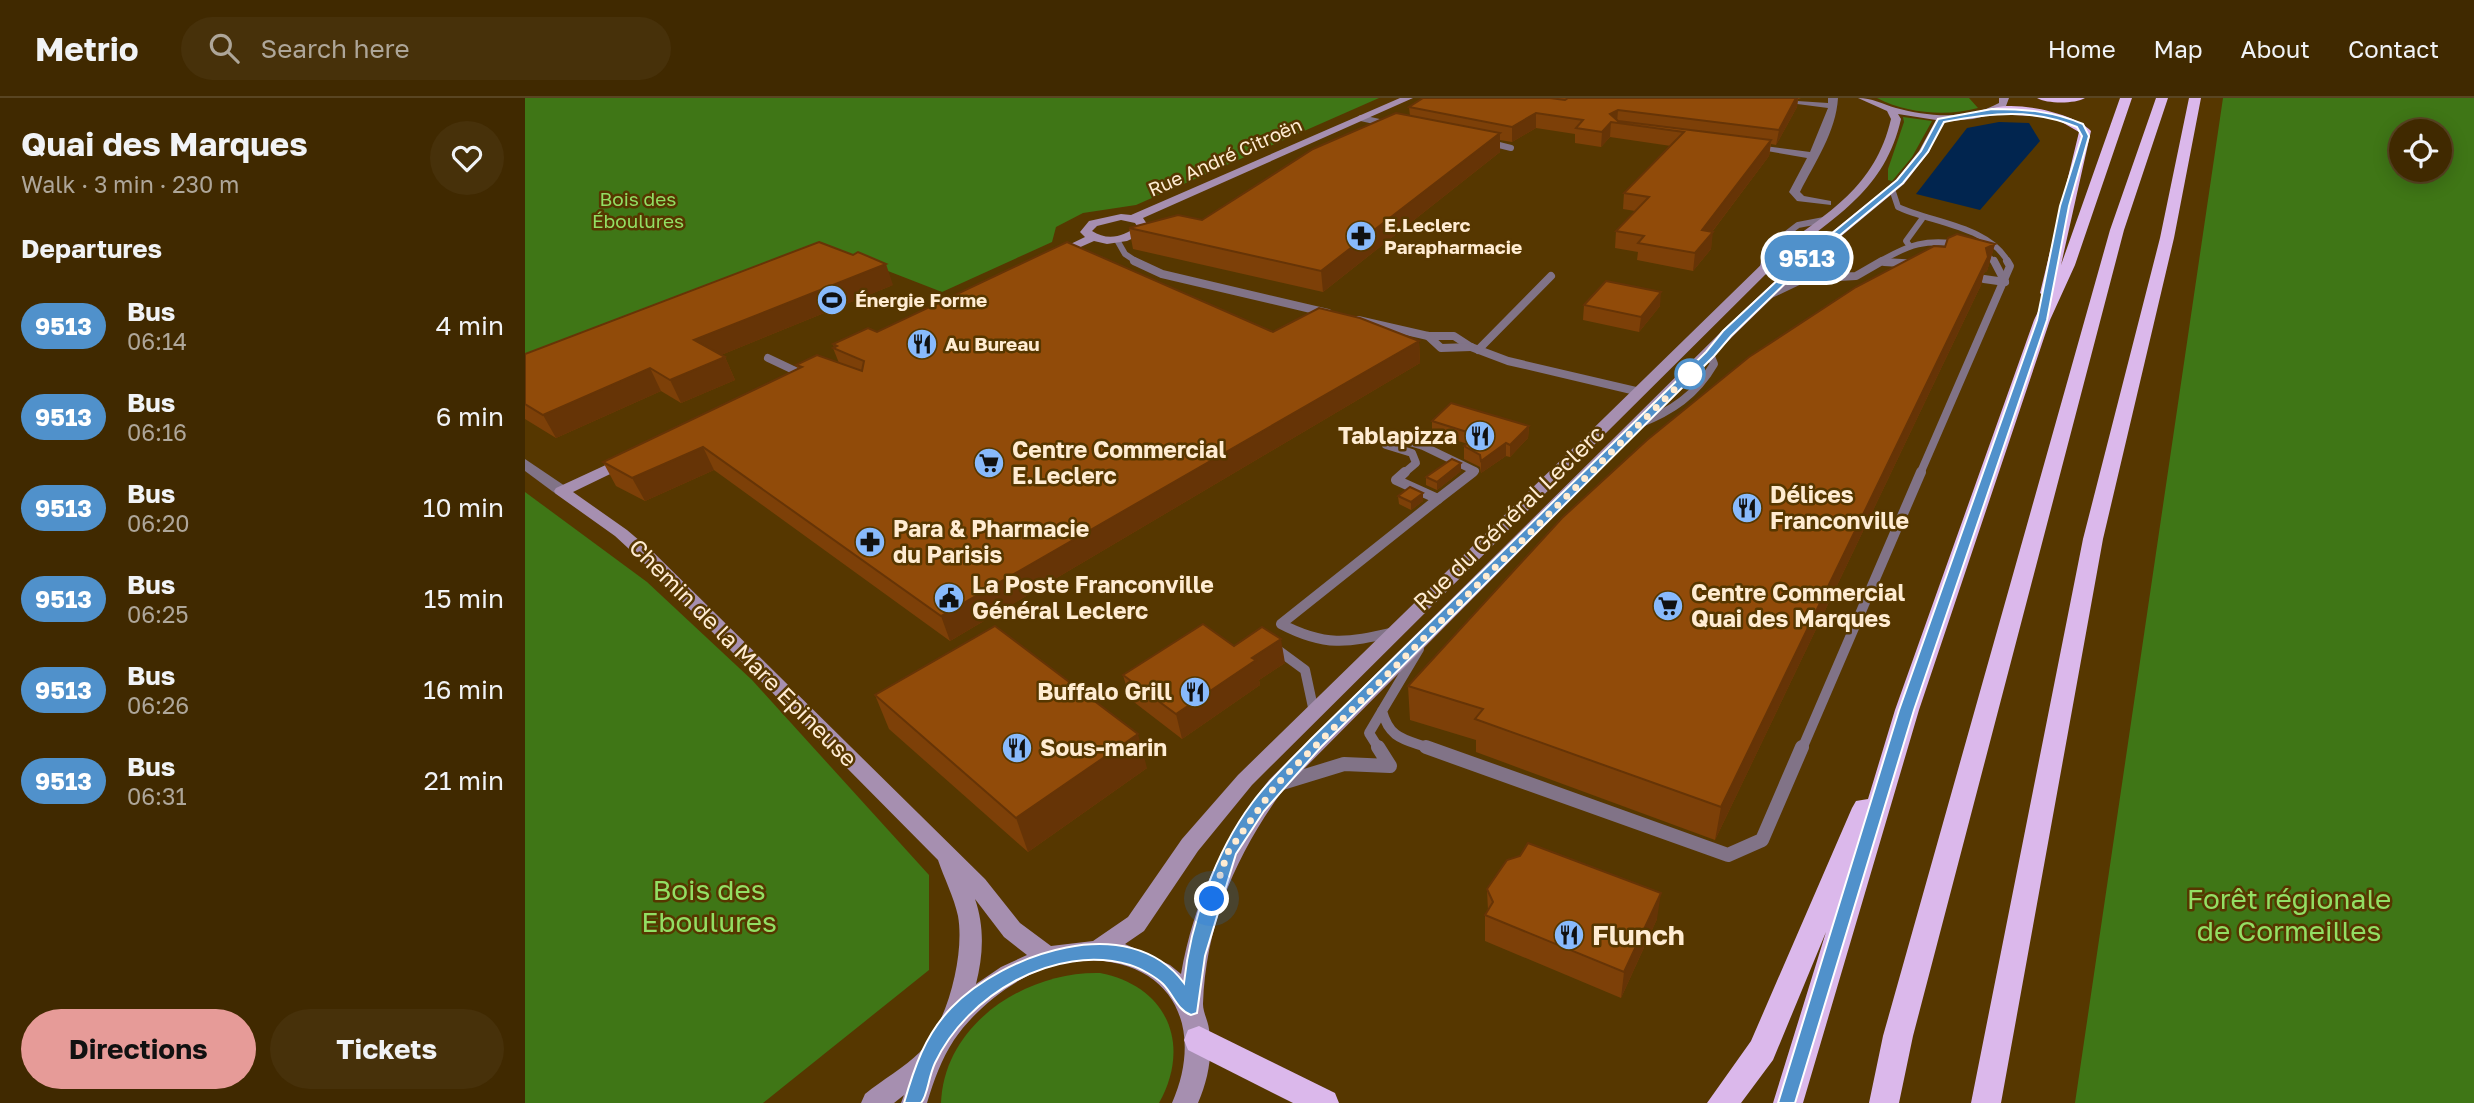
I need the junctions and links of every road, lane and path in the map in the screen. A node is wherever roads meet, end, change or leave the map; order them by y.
1 (1408, 98) edge
2 (1755, 98) edge
3 (1863, 98) edge
4 (2004, 98) edge
5 (2043, 98) edge
6 (2079, 98) edge
7 (2126, 98) edge
8 (2162, 98) edge
9 (2195, 98) edge
10 (1833, 102) edge
11 (1891, 110) junction
12 (1992, 111) junction
13 (1947, 117) junction
14 (1356, 120) junction
15 (1752, 136) edge
16 (1476, 141) edge
17 (1819, 145) junction
18 (1739, 146) edge
19 (1511, 148) dead end
20 (1814, 156) junction
21 (1892, 189) junction
22 (1827, 203) dead end
23 (1134, 218) junction
24 (1922, 219) junction
25 (1825, 220) junction
26 (1804, 234) junction
27 (1092, 237) junction
28 (1117, 240) junction
29 (1909, 245) junction
30 (1811, 255) junction
31 (1043, 260) edge
32 (1884, 262) junction
33 (1926, 266) edge
34 (1763, 271) junction
35 (1551, 276) dead end
36 (1856, 276) junction
37 (1984, 279) edge
38 (2005, 282) junction
39 (1767, 296) junction
40 (1334, 314) edge
41 (1347, 317) edge
42 (2042, 320) junction
43 (1428, 336) junction
44 (1474, 349) junction
45 (768, 358) dead end
46 (819, 368) edge
47 (798, 378) joint
48 (1640, 392) junction
49 (1433, 451) junction
50 (636, 456) edge
51 (1416, 463) junction
52 (527, 467) edge
53 (562, 491) junction
54 (1438, 499) junction
55 (1431, 628) junction
56 (1397, 632) junction
57 (1262, 640) edge
58 (1907, 710) junction
59 (1382, 711) junction
60 (1314, 712) junction
61 (1276, 785) junction
62 (948, 857) junction
63 (1095, 952) junction
64 (1049, 958) junction
65 (1191, 1007) junction
66 (957, 1015) junction
67 (1199, 1040) junction
68 (926, 1060) junction
69 (874, 1103) edge
70 (914, 1103) edge
71 (1185, 1103) edge
72 (1324, 1103) edge
73 (1722, 1103) edge
74 (1788, 1103) edge
75 (1884, 1103) edge
76 (1986, 1103) edge

1 - 14 main road, Rue André Citroën
2 - 10 street
3 - 11 main road
4 - 12 main road
5 - 6 highway
7 - 42 highway
8 - 75 highway
9 - 76 highway
10 - 17 street
11 - 13 main road
11 - 25 main road, Rue du Général Leclerc
12 - 13 main road
12 - 42 highway
13 - 21 main road, Rue du Général Leclerc
14 - 14 lane
14 - 23 main road, Rue André Citroën
15 - 17 street
16 - 19 lane
17 - 20 street
18 - 20 street
20 - 22 street
21 - 24 lane
21 - 30 main road, Rue du Général Leclerc
23 - 27 main road, Rue André Citroën
23 - 28 main road
24 - 29 lane
24 - 38 lane
25 - 26 main road, Rue du Général Leclerc
25 - 34 lane
26 - 30 lane
26 - 34 main road, Rue du Général Leclerc
27 - 28 main road
27 - 31 main road
28 - 40 lane
29 - 32 lane
29 - 38 lane
30 - 36 lane
30 - 39 main road, Rue du Général Leclerc
32 - 33 lane
32 - 36 lane
34 - 48 main road, Rue du Général Leclerc
35 - 44 lane
36 - 39 lane
37 - 38 lane
38 - 59 lane
39 - 55 main road, Rue du Général Leclerc
41 - 43 lane
42 - 58 highway
43 - 44 lane
43 - 44 lane
44 - 48 lane
45 - 47 lane
46 - 47 main road
48 - 56 main road, Rue du Général Leclerc
49 - 51 lane
49 - 51 lane
49 - 54 lane
50 - 53 main road
51 - 54 lane
52 - 53 street, Chemin de la Mare Epineuse
53 - 62 main road, Chemin de la Mare Epineuse
54 - 56 lane
55 - 59 lane
55 - 61 main road, Rue du Général Leclerc
56 - 60 main road, Rue du Général Leclerc
57 - 60 lane
58 - 73 highway
58 - 74 highway
59 - 61 lane
60 - 63 main road, Rue du Général Leclerc
61 - 65 main road, Rue du Général Leclerc
62 - 64 main road, Chemin de la Mare Epineuse
62 - 66 main road, Chemin de la Mare Epineuse
63 - 64 main road
63 - 65 main road
64 - 66 main road
65 - 67 main road
66 - 68 main road
67 - 71 main road
67 - 72 highway
68 - 69 main road
68 - 70 main road

